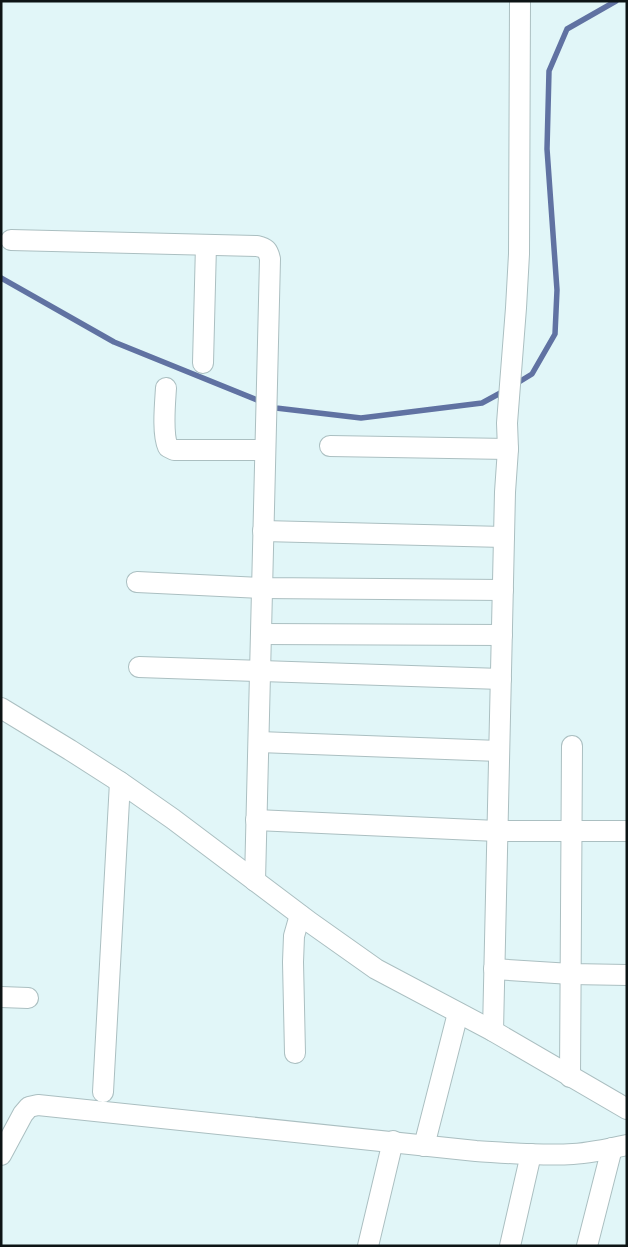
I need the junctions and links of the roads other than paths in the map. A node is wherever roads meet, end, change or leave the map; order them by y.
1 (520, 1) edge
2 (11, 240) dead end
3 (206, 245) junction
4 (203, 363) dead end
5 (166, 388) dead end
6 (330, 446) dead end
7 (508, 448) junction
8 (265, 450) junction
9 (263, 531) junction
10 (504, 537) junction
11 (137, 582) dead end
12 (262, 588) junction
13 (503, 590) junction
14 (261, 634) junction
15 (502, 635) junction
16 (139, 667) dead end
17 (260, 671) junction
18 (501, 679) junction
19 (1, 708) edge
20 (258, 742) junction
21 (572, 746) dead end
22 (499, 751) junction
23 (120, 782) junction
24 (256, 820) junction
25 (497, 831) junction
26 (572, 831) junction
27 (627, 831) edge
28 (255, 881) junction
29 (300, 915) junction
30 (494, 969) junction
31 (571, 974) junction
32 (627, 975) edge
33 (1, 997) edge
34 (28, 998) dead end
35 (458, 1013) junction
36 (493, 1031) junction
37 (295, 1053) dead end
38 (570, 1077) junction
39 (103, 1092) dead end
40 (627, 1109) edge
41 (394, 1141) junction
42 (424, 1146) junction
43 (620, 1147) edge
44 (1, 1154) edge
45 (531, 1154) junction
46 (368, 1246) edge
47 (510, 1246) edge
48 (587, 1246) edge

1 - 7 street
2 - 3 street
3 - 4 street
3 - 8 street
5 - 8 street
6 - 7 street
7 - 10 street
8 - 9 street
9 - 10 street
9 - 12 street
10 - 13 street
11 - 12 street
12 - 13 street
12 - 14 street
13 - 15 street
14 - 15 street
14 - 17 street
15 - 18 street
16 - 17 street
17 - 18 street
17 - 20 street
18 - 22 street
19 - 23 street
20 - 22 street
20 - 24 street
21 - 26 street
22 - 25 street
23 - 28 street
23 - 39 street
24 - 25 street
24 - 28 street
25 - 26 street
25 - 30 street
26 - 27 street
26 - 31 street
28 - 29 street
29 - 35 street
29 - 37 street
30 - 31 street
30 - 36 street
31 - 32 street
31 - 38 street
33 - 34 street
35 - 36 street
35 - 42 street
36 - 38 street
38 - 40 street
41 - 42 street
41 - 44 street
41 - 46 street
42 - 45 street
43 - 45 street
43 - 48 street
45 - 47 street

